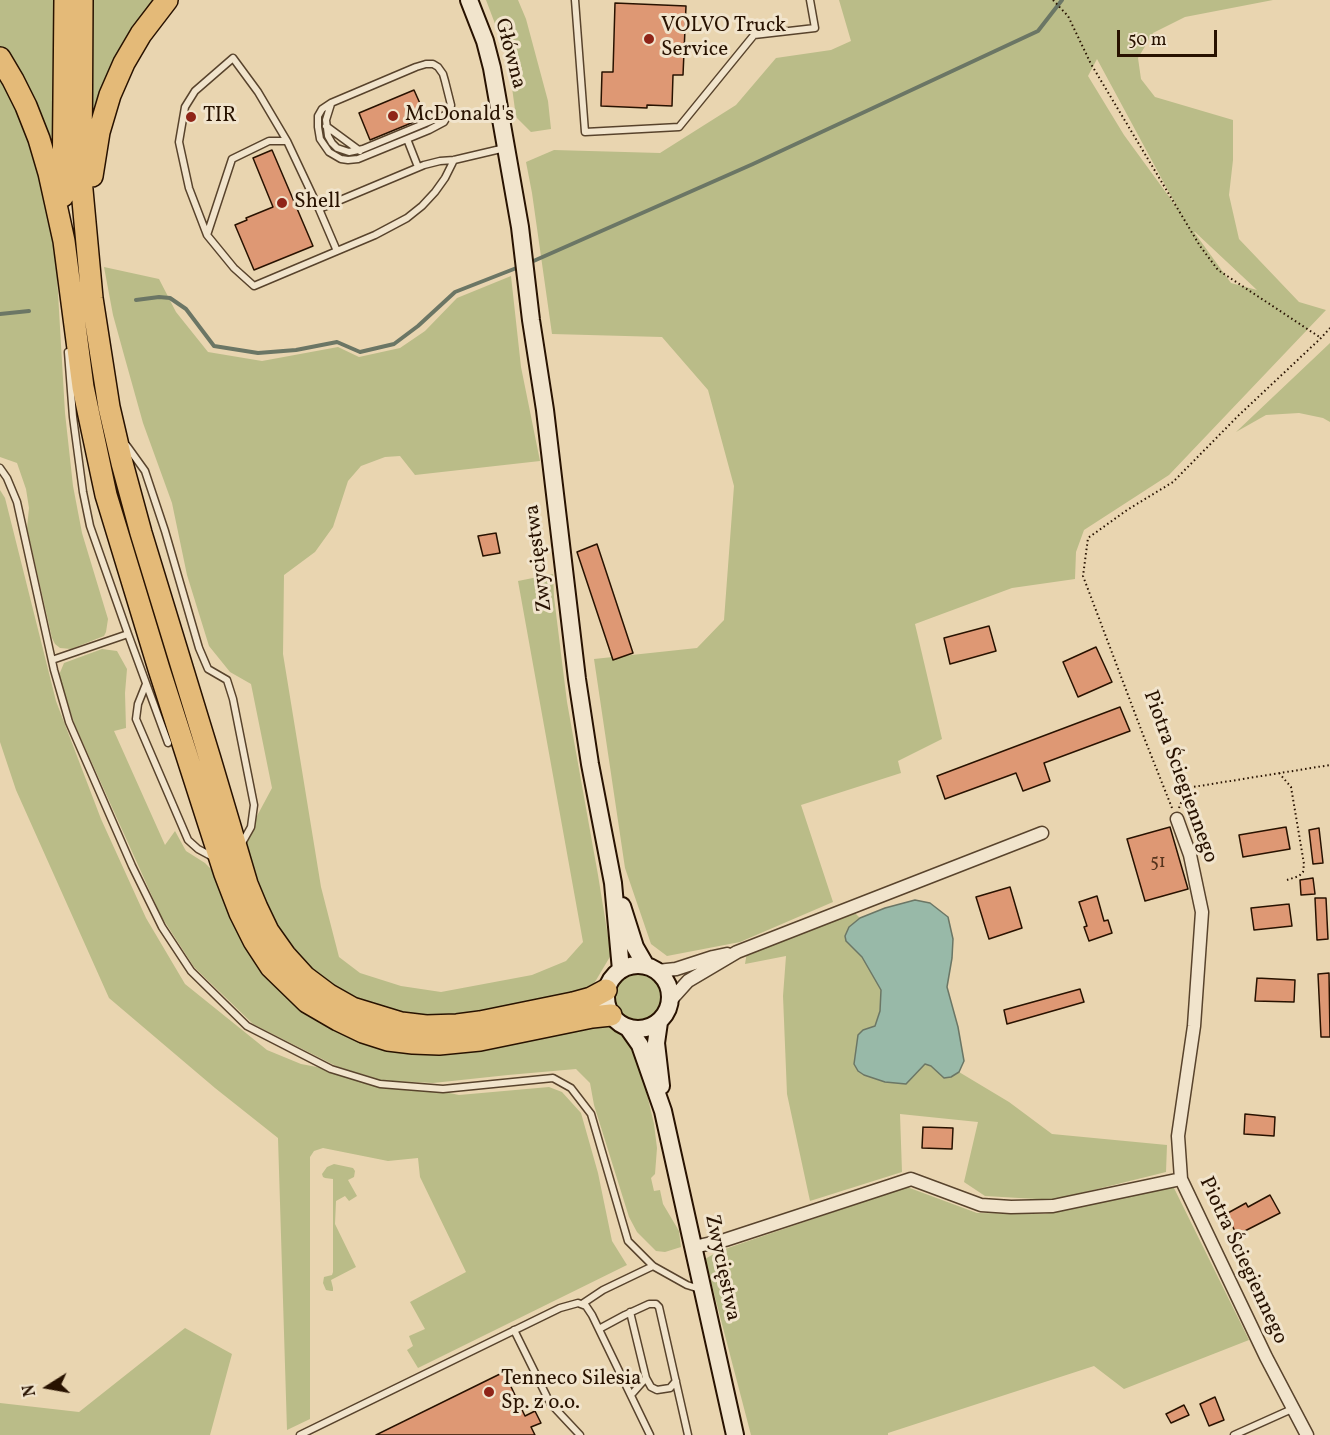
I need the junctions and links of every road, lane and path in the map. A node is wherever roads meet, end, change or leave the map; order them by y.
1 (65, 0) edge
2 (82, 0) edge
3 (167, 0) edge
4 (469, 0) edge
5 (575, 0) edge
6 (810, 0) edge
7 (1053, 0) edge
8 (0, 58) edge
9 (331, 103) junction
10 (450, 112) junction
11 (326, 126) junction
12 (407, 139) junction
13 (287, 141) junction
14 (507, 147) junction
15 (360, 151) junction
16 (454, 160) junction
17 (418, 167) junction
18 (319, 209) junction
19 (87, 227) junction
20 (520, 227) joint
21 (207, 235) junction
22 (64, 241) junction
23 (337, 251) junction
24 (1330, 328) edge
25 (1321, 338) junction
26 (68, 352) dead end
27 (127, 446) dead end
28 (0, 468) edge
29 (128, 634) junction
30 (52, 660) junction
31 (146, 683) junction
32 (168, 743) dead end
33 (1330, 765) edge
34 (1279, 773) junction
35 (1177, 819) junction
36 (1042, 833) dead end
37 (242, 844) dead end
38 (211, 856) dead end
39 (1287, 880) dead end
40 (613, 883) junction
41 (737, 952) junction
42 (652, 969) junction
43 (621, 970) junction
44 (606, 990) junction
45 (670, 1001) junction
46 (611, 1015) junction
47 (659, 1022) junction
48 (628, 1028) junction
49 (663, 1111) junction
50 (1181, 1179) junction
51 (694, 1247) junction
52 (653, 1266) junction
53 (703, 1290) junction
54 (582, 1304) junction
55 (630, 1312) junction
56 (599, 1329) junction
57 (514, 1330) junction
58 (646, 1378) junction
59 (676, 1381) junction
60 (631, 1395) junction
61 (1292, 1409) junction
62 (733, 1430) edge
63 (300, 1435) edge
64 (580, 1435) edge
65 (650, 1435) edge
66 (688, 1435) edge
67 (1234, 1435) edge
68 (1307, 1435) edge

1 - 22 highway
2 - 19 highway
3 - 19 highway
4 - 14 main road, Główna
5 - 6 lane
7 - 25 path
8 - 22 highway
9 - 10 lane
9 - 11 lane
9 - 12 lane
10 - 12 lane
10 - 15 lane
11 - 15 lane
11 - 15 lane
12 - 17 lane
13 - 18 lane
13 - 21 lane
13 - 21 lane
14 - 16 lane
14 - 20 main road, Główna
16 - 17 lane
16 - 23 lane
17 - 18 lane
18 - 23 lane
19 - 44 highway
20 - 40 main road, Zwycięstwa
21 - 23 lane
22 - 46 highway
24 - 25 path, Piotra Ściegiennego
25 - 35 path, Piotra Ściegiennego
26 - 29 lane
27 - 37 lane
28 - 30 lane
29 - 30 lane
29 - 31 lane
30 - 52 lane
31 - 32 lane
31 - 38 lane
33 - 34 path
34 - 35 path
34 - 39 path
35 - 50 street, Piotra Ściegiennego
36 - 41 street
40 - 42 main road, Zwycięstwa
40 - 43 main road, Zwycięstwa
41 - 42 street
41 - 45 street
42 - 43 main road
42 - 45 main road
43 - 44 main road
44 - 46 main road
45 - 47 main road
46 - 48 main road
47 - 48 main road
47 - 49 main road, Zwycięstwa
48 - 49 main road, Zwycięstwa
49 - 51 main road, Zwycięstwa
50 - 51 street
50 - 61 street, Piotra Ściegiennego
51 - 53 main road, Zwycięstwa
52 - 53 lane
52 - 54 lane
53 - 62 main road, Zwycięstwa
54 - 56 lane
54 - 57 lane
55 - 56 lane
55 - 58 lane
55 - 59 lane
56 - 60 lane
57 - 63 lane
57 - 64 lane
58 - 59 lane
58 - 60 lane
59 - 66 lane
60 - 65 lane
61 - 67 lane
61 - 68 street, Piotra Ściegiennego

